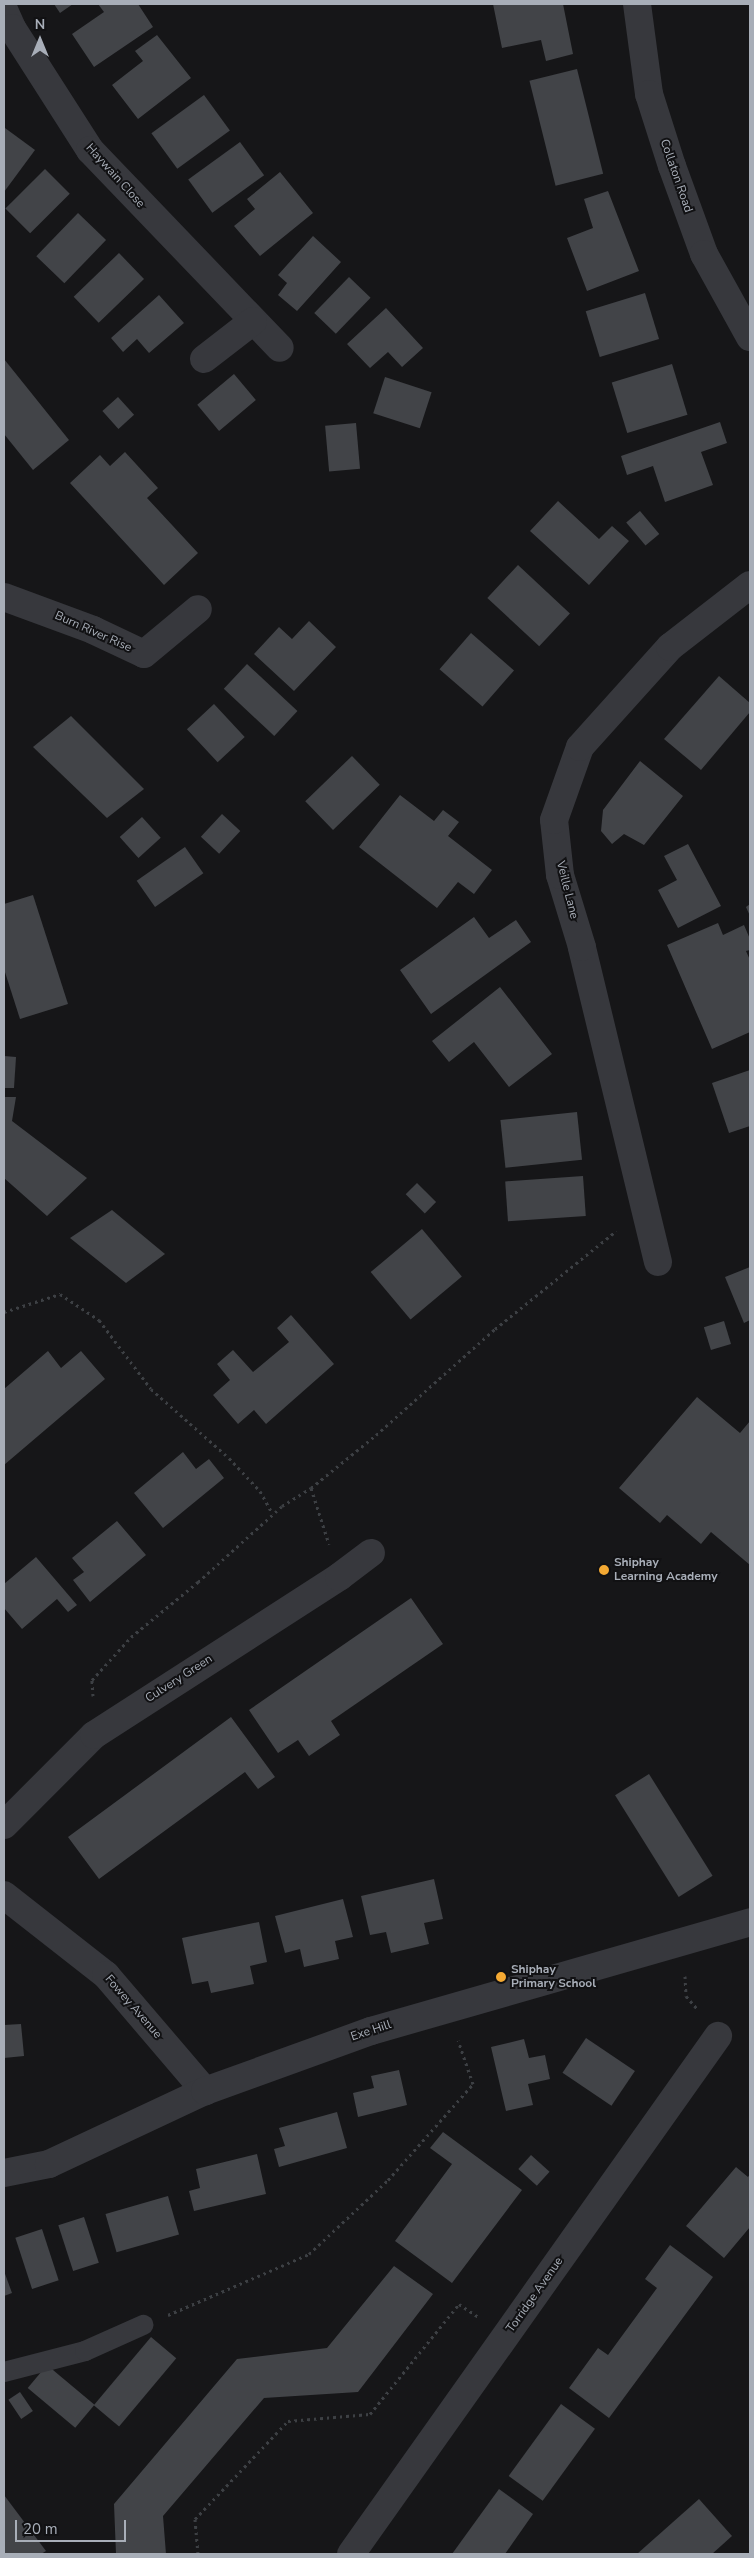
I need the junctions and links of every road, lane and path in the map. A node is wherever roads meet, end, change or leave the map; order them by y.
1 (637, 4) edge
2 (4, 10) edge
3 (253, 321) junction
4 (750, 338) edge
5 (280, 348) dead end
6 (204, 359) dead end
7 (750, 585) edge
8 (4, 597) edge
9 (198, 609) dead end
10 (644, 1209) junction
11 (658, 1262) dead end
12 (4, 1312) edge
13 (312, 1488) junction
14 (273, 1514) junction
15 (371, 1553) dead end
16 (340, 1577) junction
17 (94, 1735) junction
18 (4, 1825) edge
19 (4, 1895) edge
20 (750, 1922) edge
21 (683, 1940) junction
22 (448, 2008) junction
23 (718, 2036) joint
24 (205, 2091) junction
25 (4, 2173) edge
26 (143, 2325) joint
27 (506, 2336) junction
28 (4, 2372) edge
29 (198, 2554) edge
30 (351, 2554) edge

1 - 4 street, Collaton Road
2 - 3 street, Haywain Close
3 - 5 street, Haywain Close
3 - 6 street
7 - 10 street, Veille Lane
8 - 9 street, Burn River Rise
10 - 11 street, Veille Lane
10 - 13 path
12 - 14 path
13 - 14 path
13 - 16 path
14 - 17 path
15 - 16 street, Culvery Green
16 - 17 street, Culvery Green
17 - 18 street, Culvery Green
19 - 24 street, Fowey Avenue
20 - 21 street, Exe Hill
21 - 22 street, Exe Hill
21 - 23 path
22 - 24 street, Exe Hill
22 - 26 path
23 - 27 street, Torridge Avenue
24 - 25 street, Exe Hill
26 - 28 lane
27 - 29 path
27 - 30 street, Torridge Avenue

